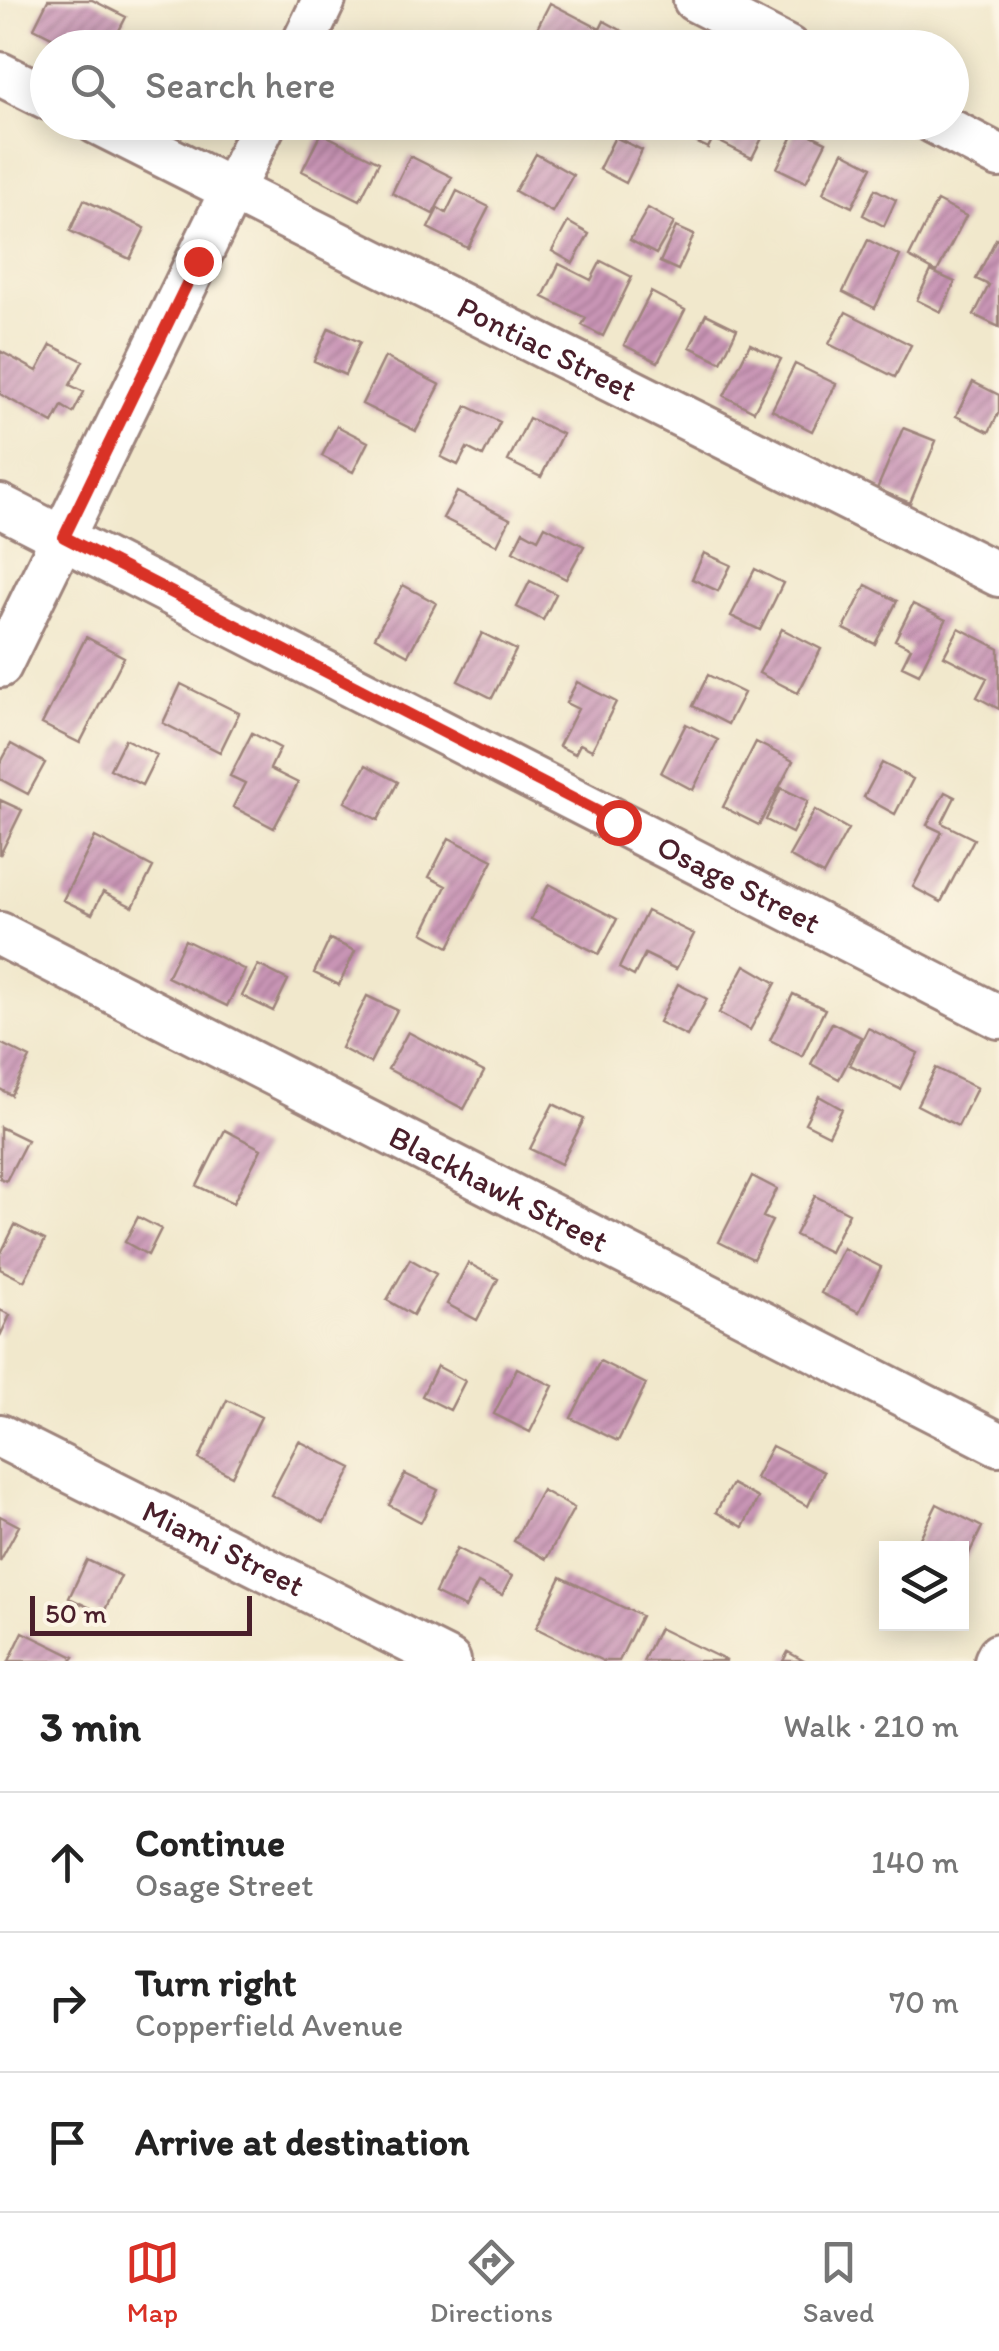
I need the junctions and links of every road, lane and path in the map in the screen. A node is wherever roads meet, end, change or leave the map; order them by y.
1 (324, 0) edge
2 (695, 0) edge
3 (310, 30) edge
4 (753, 30) edge
5 (0, 74) edge
6 (30, 89) edge
7 (131, 140) edge
8 (257, 140) edge
9 (968, 140) edge
10 (999, 156) edge
11 (232, 192) junction
12 (0, 506) edge
13 (64, 537) junction
14 (999, 575) edge
15 (0, 666) edge
16 (0, 934) edge
17 (999, 1017) edge
18 (0, 1436) edge
19 (999, 1444) edge
20 (449, 1661) edge

1 - 3 street
2 - 4 street
5 - 6 street
7 - 11 street, Pontiac Street
8 - 11 street
9 - 10 street
11 - 13 street
11 - 14 street, Pontiac Street
12 - 13 street, Osage Street
13 - 15 street
13 - 17 street, Osage Street
16 - 19 street, Blackhawk Street
18 - 20 street, Miami Street

